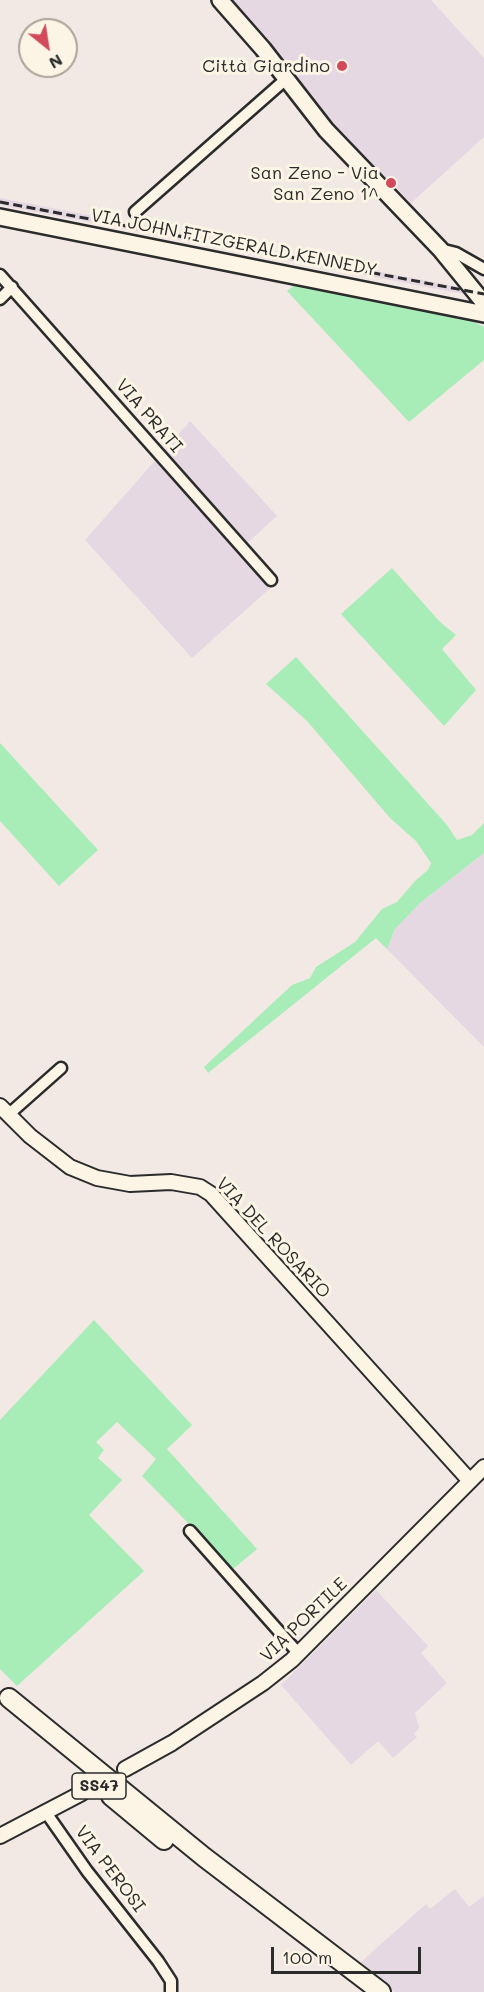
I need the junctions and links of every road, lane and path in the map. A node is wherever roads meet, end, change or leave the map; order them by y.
1 (220, 0) edge
2 (286, 79) junction
3 (135, 212) dead end
4 (0, 217) edge
5 (440, 249) junction
6 (484, 269) edge
7 (0, 275) edge
8 (12, 287) junction
9 (0, 299) edge
10 (482, 307) edge
11 (271, 580) dead end
12 (61, 1068) dead end
13 (4, 1111) edge
14 (484, 1467) edge
15 (470, 1481) junction
16 (190, 1531) dead end
17 (299, 1654) junction
18 (5, 1693) edge
19 (126, 1769) tunnel mouth
20 (82, 1793) tunnel mouth
21 (45, 1811) junction
22 (0, 1836) edge
23 (171, 1992) edge
24 (359, 1992) edge
25 (381, 1992) edge

1 - 2 main road
2 - 3 street
2 - 5 main road
4 - 10 main road, VIA JOHN FITZGERALD KENNEDY
5 - 6 street
5 - 10 main road
7 - 8 street, VIA PRATI
8 - 9 street
8 - 11 street, VIA PRATI
12 - 13 street
13 - 15 street, VIA DEL ROSARIO
14 - 15 street, VIA PORTILE
15 - 17 street, VIA PORTILE
16 - 17 street
17 - 19 street, VIA PORTILE
18 - 24 highway, SS47
18 - 25 highway, SS47
20 - 21 street
21 - 22 street
21 - 23 street, VIA PEROSI

